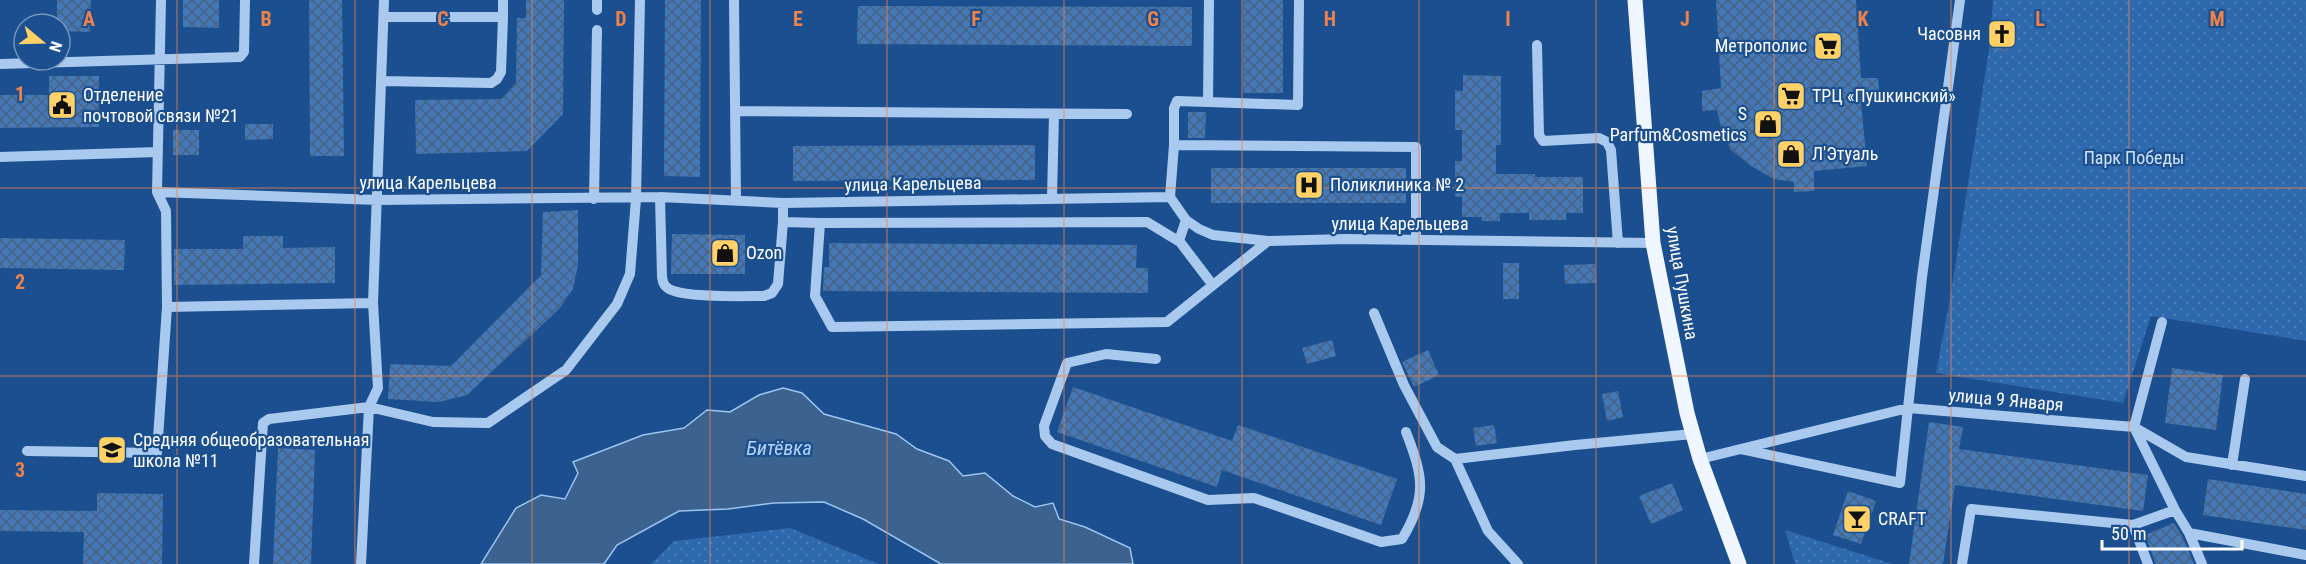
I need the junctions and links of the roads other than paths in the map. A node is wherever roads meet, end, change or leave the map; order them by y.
1 (161, 0) edge
2 (245, 0) edge
3 (384, 0) edge
4 (503, 0) edge
5 (640, 0) edge
6 (734, 0) edge
7 (1209, 0) edge
8 (1299, 0) edge
9 (1635, 0) edge
10 (1960, 0) edge
11 (384, 16) junction
12 (503, 17) junction
13 (597, 30) dead end
14 (1537, 45) dead end
15 (160, 58) junction
16 (0, 64) edge
17 (382, 81) junction
18 (1208, 102) junction
19 (737, 111) junction
20 (1054, 114) junction
21 (1127, 114) dead end
22 (1174, 145) junction
23 (158, 153) junction
24 (0, 157) edge
25 (157, 192) junction
26 (1170, 196) junction
27 (660, 197) junction
28 (1052, 198) junction
29 (594, 199) junction
30 (636, 199) junction
31 (378, 200) junction
32 (736, 200) junction
33 (783, 203) junction
34 (1186, 220) junction
35 (783, 222) junction
36 (820, 223) junction
37 (1416, 240) junction
38 (1179, 241) junction
39 (1268, 241) junction
40 (1618, 243) junction
41 (1653, 243) junction
42 (1212, 284) junction
43 (373, 303) junction
44 (167, 307) junction
45 (1374, 313) dead end
46 (2162, 322) dead end
47 (1156, 359) dead end
48 (2245, 379) dead end
49 (369, 407) junction
50 (1908, 408) junction
51 (2134, 427) junction
52 (1406, 432) dead end
53 (1693, 434) junction
54 (1741, 449) junction
55 (27, 451) dead end
56 (1455, 459) junction
57 (1700, 459) junction
58 (2232, 465) junction
59 (2304, 473) edge
60 (2175, 510) junction
61 (2133, 525) junction
62 (2189, 533) junction
63 (2306, 555) edge
64 (254, 564) edge
65 (361, 564) edge
66 (1518, 564) edge
67 (1739, 564) edge
68 (1962, 564) edge
69 (2148, 564) edge
70 (2202, 564) edge

1 - 15 street
2 - 15 street
3 - 11 street
4 - 12 street
5 - 30 street
6 - 19 street
7 - 18 street
8 - 18 street
9 - 41 main road, улица Пушкина
10 - 50 street
11 - 12 street
11 - 17 street
12 - 17 street
13 - 29 street
14 - 40 street
15 - 16 street
15 - 23 street
17 - 31 street
18 - 22 street
19 - 20 street
19 - 32 street
20 - 21 street
20 - 28 street
22 - 26 street
22 - 37 street
23 - 24 street
23 - 25 street
25 - 31 street, улица Карельцева
25 - 44 street
26 - 28 street, улица Карельцева
26 - 34 street, улица Карельцева
27 - 30 street, улица Карельцева
27 - 32 street, улица Карельцева
27 - 35 street
28 - 33 street, улица Карельцева
29 - 30 street, улица Карельцева
29 - 31 street, улица Карельцева
30 - 49 street
31 - 43 street
32 - 33 street, улица Карельцева
33 - 35 street
34 - 38 street
34 - 39 street, улица Карельцева
35 - 36 street
36 - 38 street
36 - 42 street
37 - 39 street, улица Карельцева
37 - 40 street, улица Карельцева
38 - 42 street
39 - 42 street
40 - 41 street, улица Карельцева
41 - 53 main road, улица Пушкина
43 - 44 street
43 - 49 street
44 - 55 street
45 - 56 street
46 - 51 street
47 - 52 street
48 - 58 street
49 - 64 street
49 - 65 street
50 - 51 street, улица 9 Января
50 - 54 street, улица 9 Января
50 - 54 street
51 - 58 street, улица 9 Января
51 - 60 street
53 - 56 street
53 - 57 main road, улица Пушкина
54 - 57 street, улица 9 Января
56 - 66 street
57 - 67 main road, улица Пушкина
58 - 59 street, улица 9 Января
60 - 61 street
60 - 62 street
61 - 68 street
61 - 69 street
62 - 63 street
62 - 70 street

